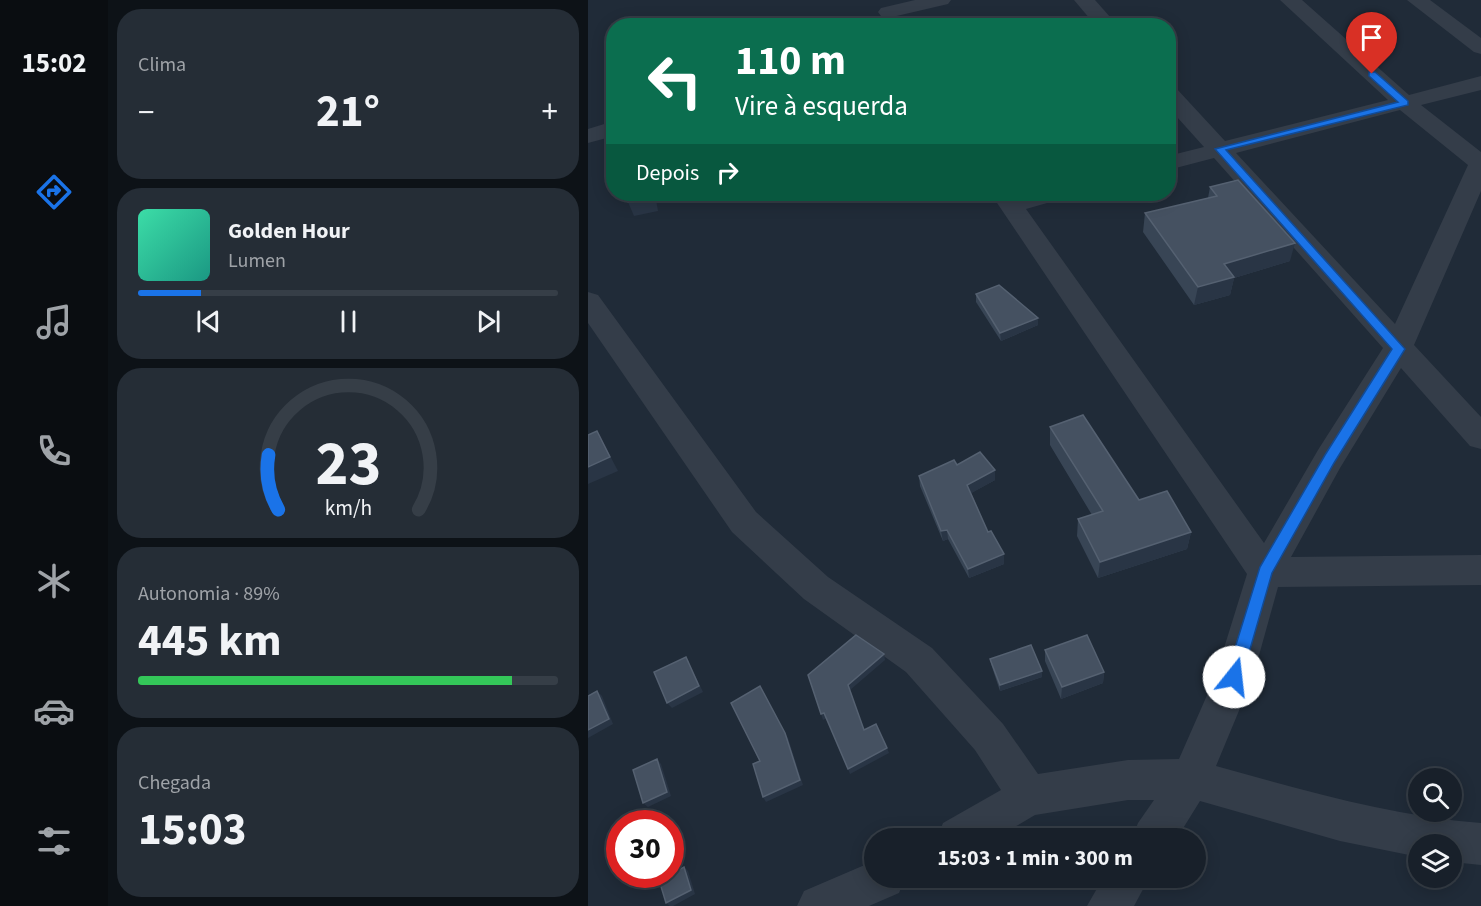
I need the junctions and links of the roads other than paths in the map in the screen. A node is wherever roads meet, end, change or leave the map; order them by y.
1 (941, 0) edge
2 (1084, 0) edge
3 (1290, 0) edge
4 (1417, 0) edge
5 (888, 12) edge
6 (1101, 18) edge
7 (1481, 48) edge
8 (1481, 83) edge
9 (1176, 102) edge
10 (1405, 103) junction
11 (606, 130) edge
12 (588, 136) edge
13 (1220, 149) junction
14 (1176, 161) edge
15 (1481, 164) edge
16 (1007, 201) edge
17 (588, 302) edge
18 (1398, 349) junction
19 (1481, 437) edge
20 (1481, 570) edge
21 (1265, 572) junction
22 (1191, 778) junction
23 (1029, 796) junction
24 (975, 828) edge
25 (1159, 828) edge
26 (1481, 844) edge
27 (864, 887) edge
28 (1122, 888) edge
29 (819, 906) edge
30 (1110, 906) edge

1 - 5 street
2 - 6 street
3 - 10 street
4 - 7 street
8 - 10 street
9 - 13 street
10 - 13 street
10 - 15 street
11 - 12 street
13 - 14 street
13 - 18 street
15 - 18 street
16 - 21 street
17 - 23 street
18 - 19 street
18 - 21 street
20 - 21 street
21 - 22 street
22 - 23 street
22 - 25 street
22 - 26 street
23 - 24 street
27 - 29 street
28 - 30 street

